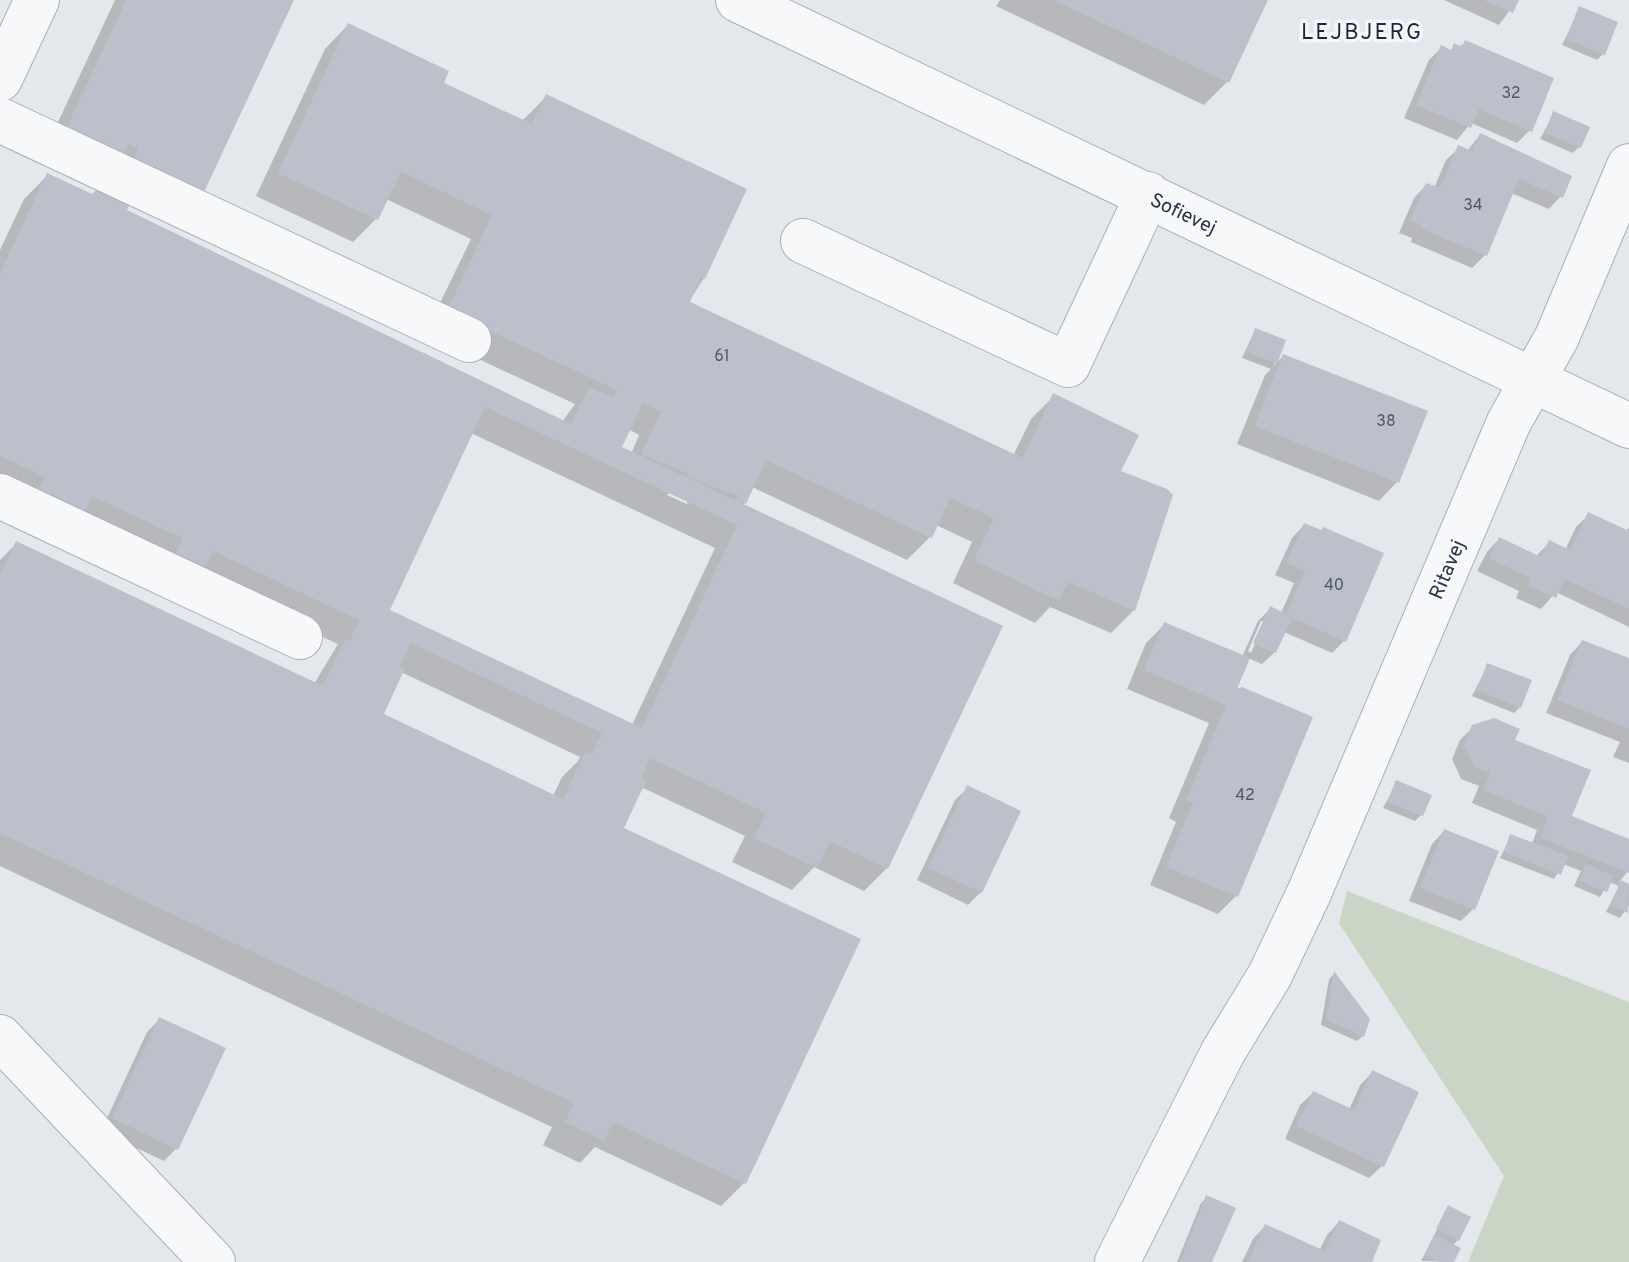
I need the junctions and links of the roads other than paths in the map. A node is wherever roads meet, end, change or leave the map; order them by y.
1 (37, 0) edge
2 (738, 0) edge
3 (0, 79) edge
4 (0, 120) edge
5 (1629, 166) edge
6 (1148, 194) junction
7 (803, 241) dead end
8 (469, 340) dead end
9 (1533, 381) junction
10 (1629, 426) edge
11 (0, 496) edge
12 (300, 637) dead end
13 (0, 1037) edge
14 (213, 1262) edge
15 (1117, 1262) edge

1 - 3 street
2 - 6 street, Sofievej
4 - 8 street
5 - 9 street, Ritavej
6 - 7 street
6 - 9 street, Sofievej
9 - 10 street, Sofievej
9 - 15 street, Ritavej
11 - 12 street
13 - 14 street

